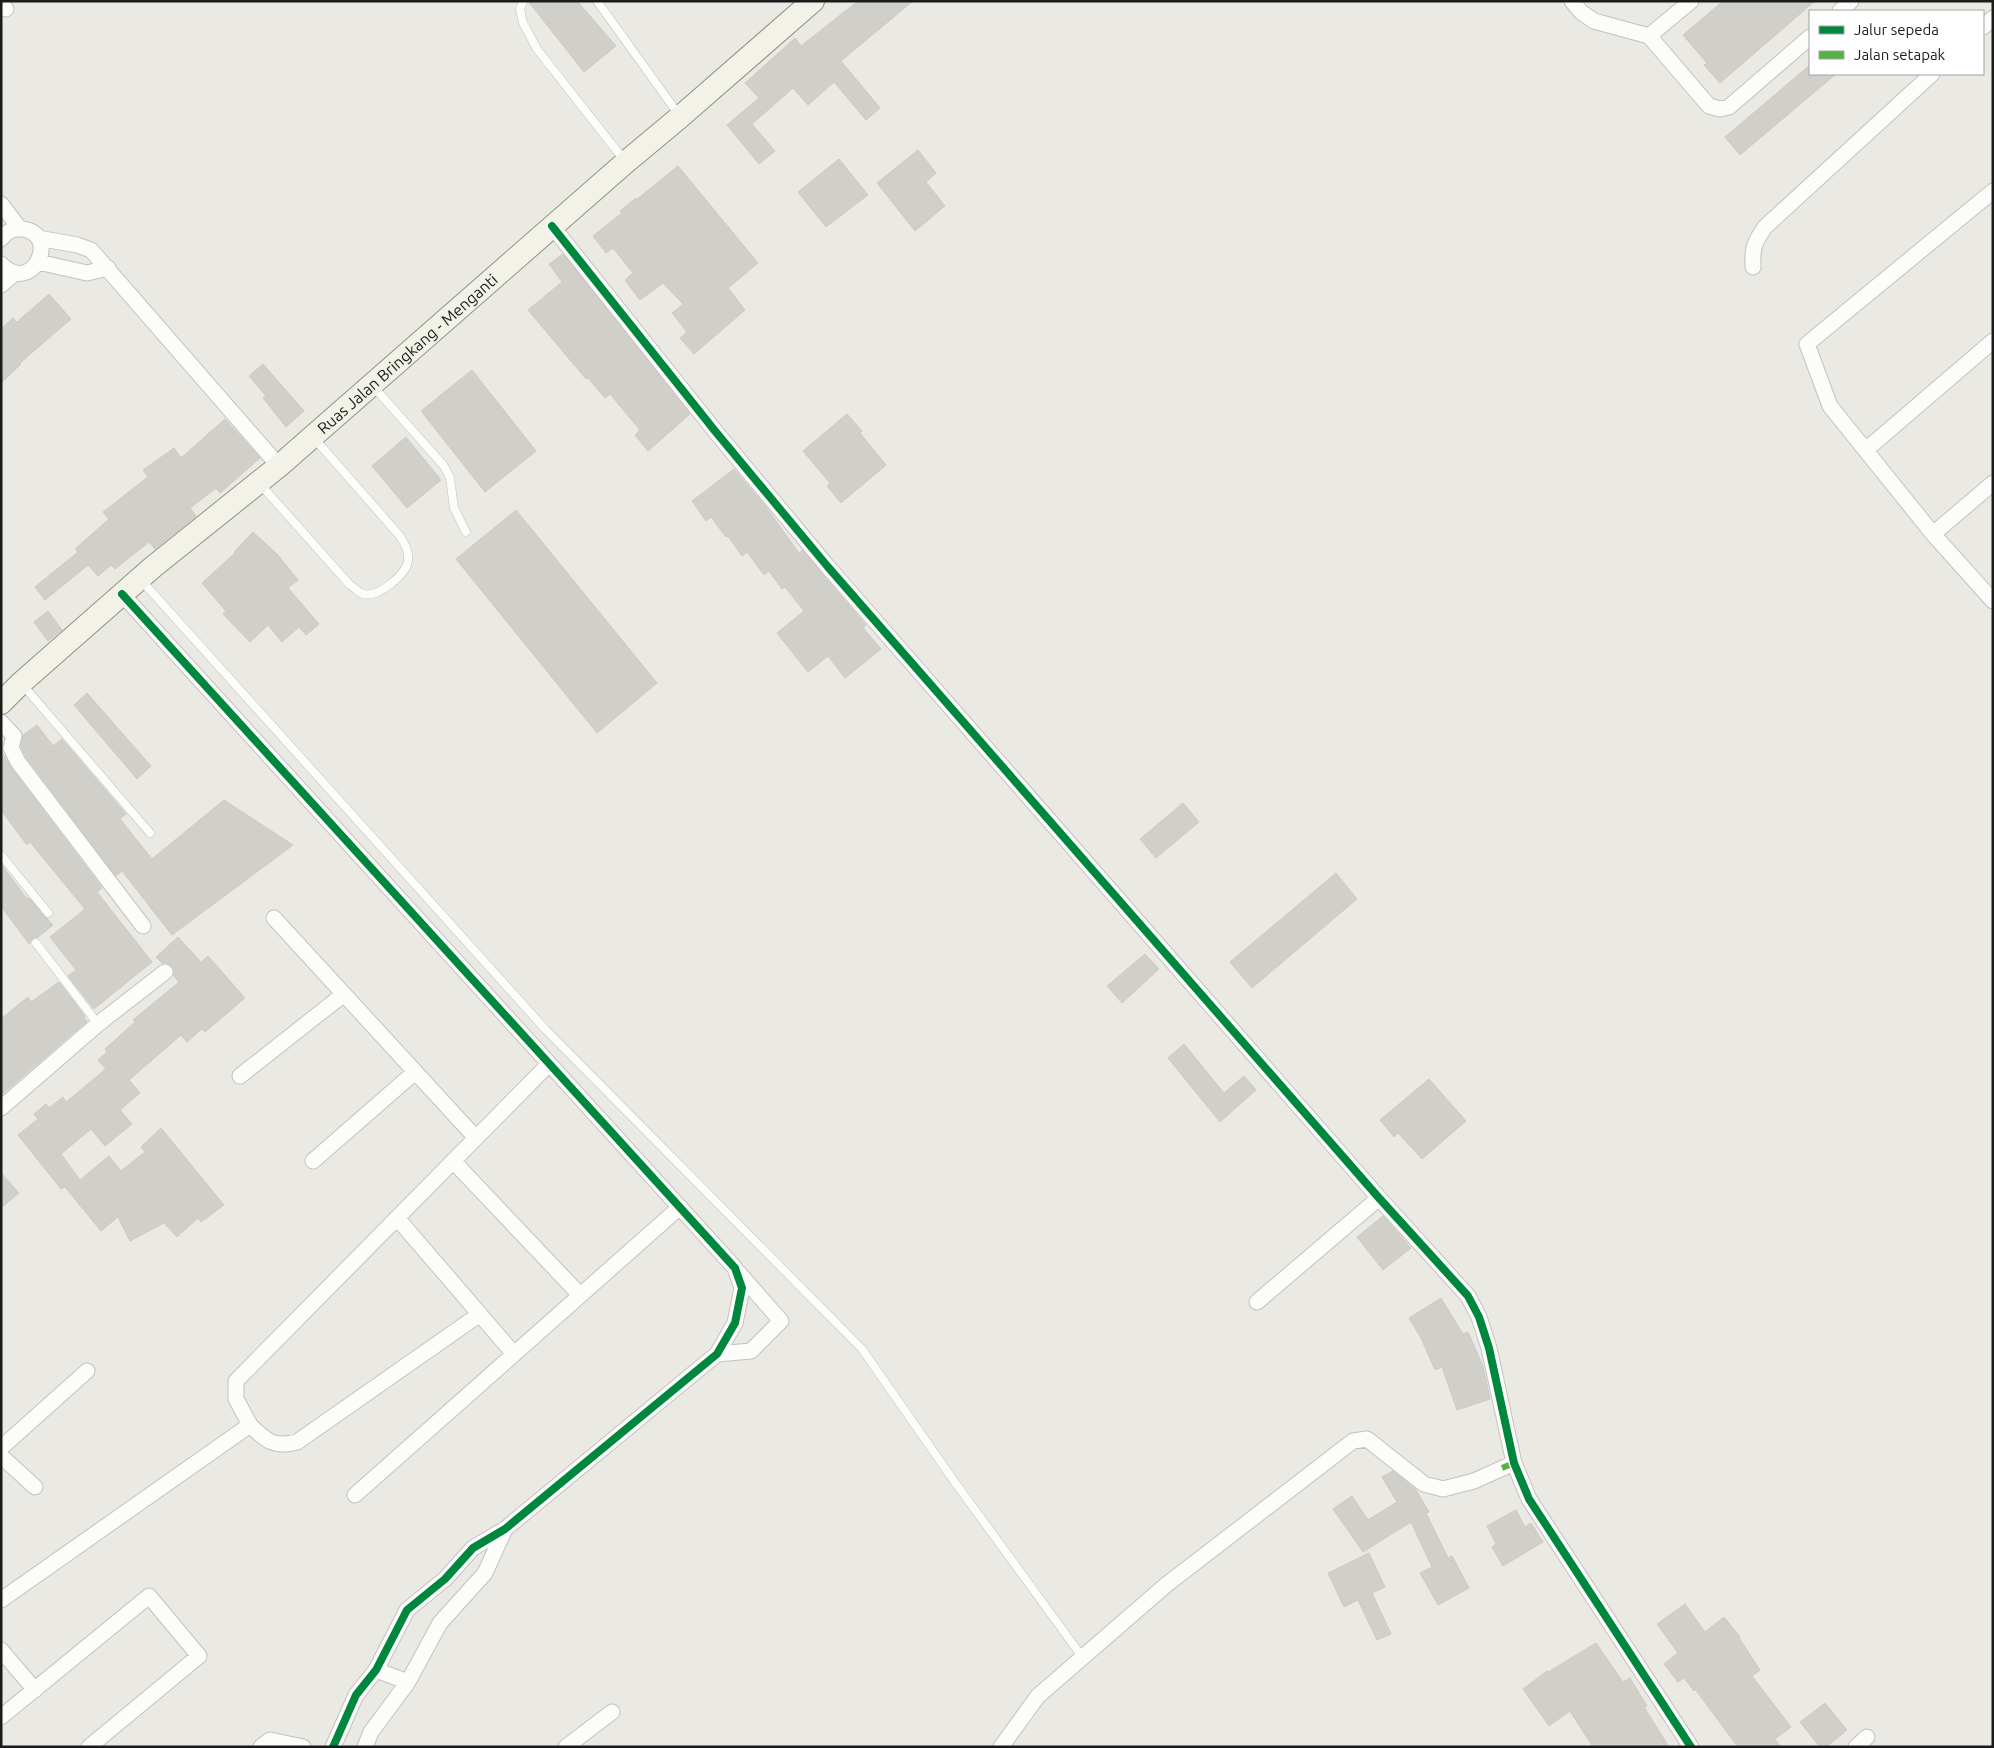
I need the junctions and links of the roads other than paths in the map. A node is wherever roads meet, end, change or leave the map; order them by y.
1 (523, 1) edge
2 (597, 1) edge
3 (813, 1) edge
4 (1572, 1) edge
5 (1691, 1) edge
6 (1851, 1) edge
7 (1841, 10) edge
8 (1649, 36) junction
9 (1809, 38) edge
10 (1931, 75) edge
11 (680, 117) junction
12 (626, 162) junction
13 (1993, 191) edge
14 (1, 204) edge
15 (552, 226) junction
16 (20, 228) junction
17 (1, 238) edge
18 (38, 238) junction
19 (38, 262) junction
20 (1, 264) edge
21 (1753, 267) dead end
22 (108, 268) junction
23 (15, 273) junction
24 (1, 285) edge
25 (1993, 341) edge
26 (372, 384) junction
27 (313, 436) junction
28 (1867, 450) junction
29 (279, 466) junction
30 (258, 482) junction
31 (1993, 483) edge
32 (466, 532) dead end
33 (1932, 534) junction
34 (140, 580) junction
35 (122, 594) junction
36 (1993, 601) edge
37 (21, 683) junction
38 (1, 703) edge
39 (1, 722) edge
40 (150, 833) dead end
41 (1, 856) edge
42 (48, 913) dead end
43 (274, 918) dead end
44 (143, 926) dead end
45 (36, 943) dead end
46 (165, 972) dead end
47 (344, 994) junction
48 (98, 1024) junction
49 (549, 1064) junction
50 (415, 1072) junction
51 (240, 1076) dead end
52 (1, 1108) edge
53 (476, 1138) junction
54 (313, 1161) dead end
55 (453, 1161) junction
56 (1379, 1198) junction
57 (680, 1207) junction
58 (397, 1218) junction
59 (735, 1268) junction
60 (580, 1295) junction
61 (1258, 1302) dead end
62 (480, 1314) junction
63 (514, 1354) junction
64 (717, 1354) junction
65 (88, 1371) dead end
66 (250, 1425) junction
67 (1, 1448) edge
68 (1, 1456) edge
69 (1514, 1463) junction
70 (35, 1487) dead end
71 (354, 1495) dead end
72 (506, 1528) junction
73 (1, 1600) edge
74 (1, 1650) edge
75 (1083, 1658) junction
76 (376, 1670) junction
77 (408, 1682) junction
78 (35, 1690) junction
79 (612, 1712) dead end
80 (1, 1717) edge
81 (89, 1747) edge
82 (261, 1747) edge
83 (303, 1747) edge
84 (333, 1747) edge
85 (365, 1747) edge
86 (566, 1747) edge
87 (1001, 1747) edge
88 (1691, 1747) edge

1 - 12 lane
2 - 11 lane
3 - 11 main road, Ruas Jalan Bringkang - Menganti
4 - 8 street
5 - 8 street
6 - 7 street
8 - 9 street
10 - 21 street
11 - 12 main road, Ruas Jalan Bringkang - Menganti
12 - 15 main road, Ruas Jalan Bringkang - Menganti
13 - 28 street
14 - 16 street
15 - 26 main road, Ruas Jalan Bringkang - Menganti
15 - 56 street
16 - 17 street
16 - 18 street
18 - 19 street
18 - 22 street
19 - 22 street
19 - 23 street
20 - 23 street
22 - 29 street
23 - 24 street
25 - 28 street
26 - 27 main road, Ruas Jalan Bringkang - Menganti
26 - 32 lane
27 - 29 main road, Ruas Jalan Bringkang - Menganti
27 - 30 lane
28 - 33 street
29 - 30 main road, Ruas Jalan Bringkang - Menganti
30 - 34 main road, Ruas Jalan Bringkang - Menganti
31 - 33 street
33 - 36 street
34 - 35 main road, Ruas Jalan Bringkang - Menganti
34 - 75 lane
35 - 37 main road, Ruas Jalan Bringkang - Menganti
35 - 49 street
37 - 38 main road, Ruas Jalan Bringkang - Menganti
37 - 40 lane
39 - 44 street
41 - 42 lane
43 - 47 street
45 - 48 lane
46 - 48 street
47 - 50 street
47 - 51 street
48 - 52 street
49 - 53 street
49 - 57 street
50 - 53 street
50 - 54 street
53 - 55 street
55 - 58 street
55 - 60 street
56 - 61 street
56 - 69 street
57 - 59 street
57 - 60 street
58 - 62 street
58 - 66 street
59 - 64 street
59 - 64 street
60 - 63 street
62 - 63 street
62 - 66 street
63 - 71 street
64 - 72 street
65 - 67 street
66 - 73 street
68 - 70 street
69 - 75 street
69 - 88 street
72 - 76 street
72 - 77 street
74 - 78 street
75 - 87 street
76 - 77 street
76 - 84 street
77 - 85 street
78 - 80 street
78 - 81 street
79 - 86 street
82 - 83 street

